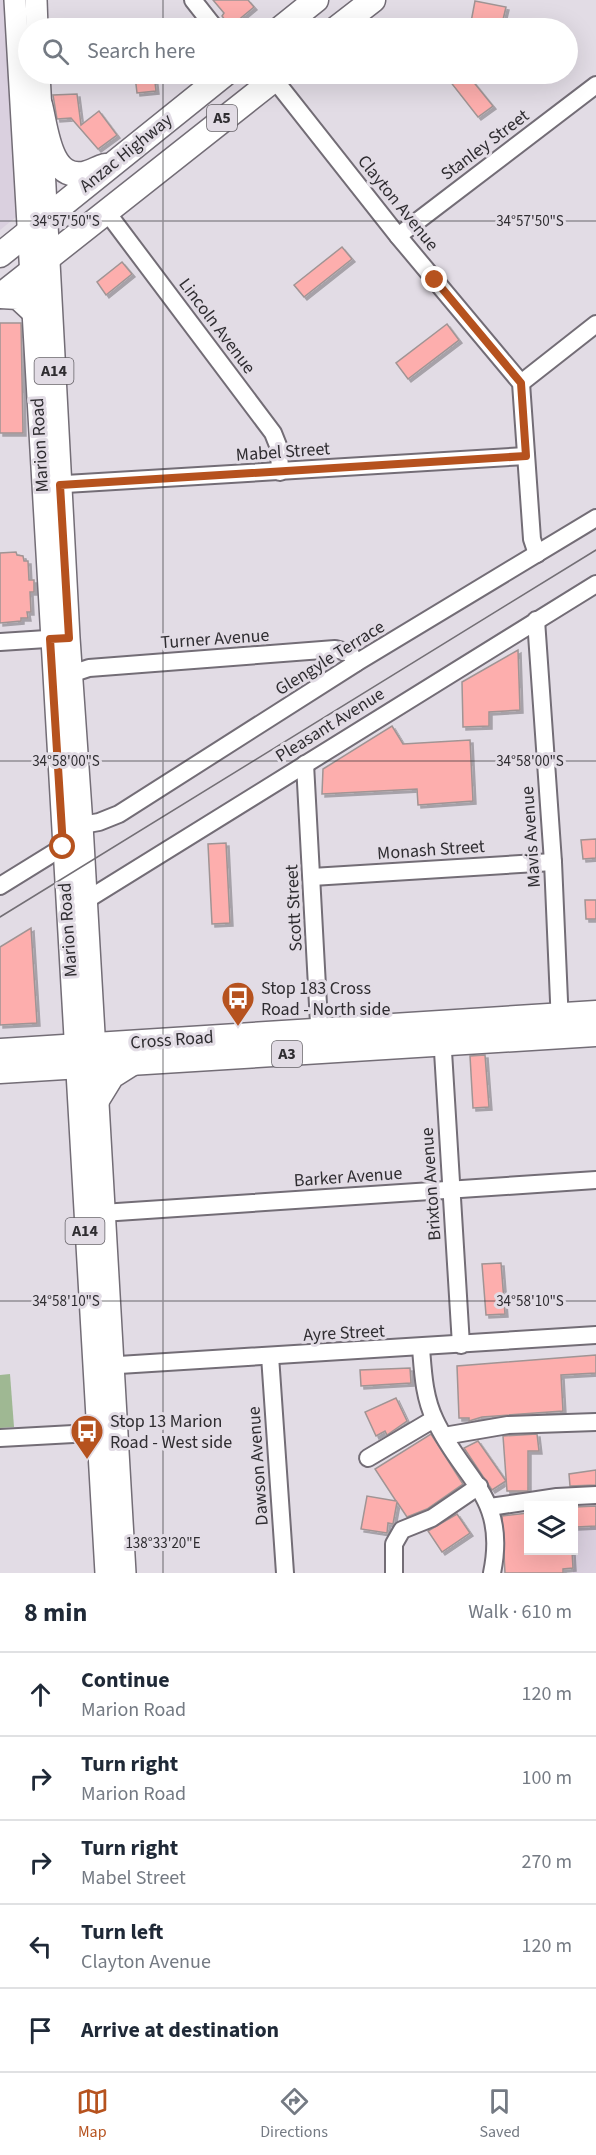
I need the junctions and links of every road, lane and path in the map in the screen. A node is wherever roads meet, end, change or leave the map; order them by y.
1 (15, 0) edge
2 (36, 0) edge
3 (194, 0) edge
4 (316, 0) edge
5 (374, 0) edge
6 (37, 18) edge
7 (208, 18) edge
8 (294, 18) edge
9 (350, 18) edge
10 (18, 31) edge
11 (23, 84) edge
12 (39, 84) edge
13 (212, 84) edge
14 (217, 84) edge
15 (266, 84) edge
16 (283, 84) edge
17 (596, 85) edge
18 (249, 97) junction
19 (40, 105) junction
20 (114, 163) junction
21 (106, 211) junction
22 (37, 225) junction
23 (398, 236) junction
24 (0, 255) edge
25 (39, 264) junction
26 (0, 296) edge
27 (32, 310) junction
28 (596, 324) edge
29 (521, 383) junction
30 (526, 456) junction
31 (280, 472) junction
32 (51, 485) junction
33 (596, 518) edge
34 (537, 554) junction
35 (596, 584) edge
36 (536, 620) junction
37 (59, 638) junction
38 (0, 642) edge
39 (357, 663) junction
40 (80, 671) junction
41 (305, 764) junction
42 (82, 825) junction
43 (63, 847) junction
44 (553, 862) junction
45 (312, 878) junction
46 (0, 886) edge
47 (85, 901) junction
48 (82, 1009) junction
49 (596, 1013) edge
50 (560, 1026) junction
51 (442, 1032) junction
52 (596, 1034) edge
53 (320, 1040) junction
54 (0, 1051) edge
55 (132, 1054) junction
56 (85, 1057) junction
57 (39, 1059) junction
58 (0, 1071) edge
59 (87, 1100) junction
60 (596, 1180) edge
61 (451, 1189) junction
62 (102, 1213) junction
63 (596, 1335) edge
64 (461, 1345) junction
65 (421, 1348) junction
66 (270, 1356) junction
67 (103, 1366) junction
68 (434, 1419) junction
69 (596, 1422) edge
70 (107, 1432) junction
71 (444, 1436) junction
72 (0, 1438) edge
73 (368, 1458) dead end
74 (479, 1486) junction
75 (596, 1495) edge
76 (490, 1507) junction
77 (106, 1573) edge
78 (125, 1573) edge
79 (285, 1573) edge
80 (394, 1573) edge
81 (492, 1573) edge

1 - 10 main road, Marion Road / A14
2 - 6 main road
3 - 7 street
4 - 8 highway
5 - 9 highway
11 - 22 main road, Marion Road / A14
12 - 19 main road, Marion Road / A14
13 - 20 highway, Anzac Highway / A5
14 - 18 highway
15 - 18 highway, Anzac Highway / A5
16 - 23 street, Clayton Avenue
17 - 23 street, Stanley Street
18 - 21 highway, Anzac Highway / A5
19 - 20 highway
19 - 22 main road, Marion Road / A14
20 - 22 highway, Anzac Highway / A5
21 - 25 highway, Anzac Highway / A5
21 - 31 street, Lincoln Avenue
22 - 24 highway, Anzac Highway / A5
22 - 25 main road, Marion Road / A14
23 - 29 street, Clayton Avenue
25 - 26 highway, Anzac Highway / A5
25 - 27 main road, Marion Road / A14
25 - 32 main road, Marion Road / A14
26 - 27 highway
27 - 32 main road, Marion Road / A14
28 - 29 street
29 - 30 street
30 - 31 street, Mabel Street
30 - 34 street
31 - 32 street, Mabel Street
32 - 37 main road, Marion Road / A14
33 - 34 street, Glengyle Terrace
34 - 39 street, Glengyle Terrace
35 - 36 street, Pleasant Avenue
36 - 41 street, Pleasant Avenue
36 - 44 street, Mavis Avenue
37 - 38 street
37 - 40 main road, Marion Road / A14
37 - 43 main road, Marion Road / A14
39 - 40 street, Turner Avenue
39 - 42 street, Glengyle Terrace
40 - 42 main road, Marion Road / A14
41 - 45 street, Scott Street
41 - 47 street, Pleasant Avenue
42 - 47 main road, Marion Road / A14
43 - 46 street
43 - 48 main road, Marion Road / A14
44 - 45 street, Monash Street
44 - 50 street, Mavis Avenue
45 - 53 street, Scott Street
47 - 48 main road, Marion Road / A14
48 - 55 main road
48 - 56 main road, Marion Road / A14
48 - 57 main road
49 - 50 highway, Cross Road / A3
50 - 51 highway, Cross Road / A3
50 - 52 highway, Cross Road / A3
51 - 53 highway, Cross Road / A3
51 - 61 street, Brixton Avenue
53 - 55 highway, Cross Road / A3
54 - 57 highway, Cross Road / A3
55 - 56 highway, Cross Road / A3
55 - 59 main road
56 - 57 highway, Cross Road / A3
56 - 59 main road, Marion Road / A14
57 - 58 highway, Cross Road / A3
57 - 59 main road
59 - 62 main road, Marion Road / A14
59 - 67 main road, Marion Road / A14
60 - 61 street, Barker Avenue
61 - 62 street, Barker Avenue
61 - 64 street, Brixton Avenue
62 - 67 main road, Marion Road / A14
63 - 64 street, Ayre Street
64 - 65 street, Ayre Street
65 - 66 street, Ayre Street
65 - 68 street
66 - 67 street, Ayre Street
66 - 79 street, Dawson Avenue
67 - 70 main road, Marion Road / A14
68 - 71 street
68 - 73 street
69 - 71 street
70 - 72 street
70 - 77 main road, Marion Road / A14
70 - 78 main road, Marion Road / A14
71 - 74 street
74 - 76 street
74 - 80 street
75 - 76 street
76 - 81 street

